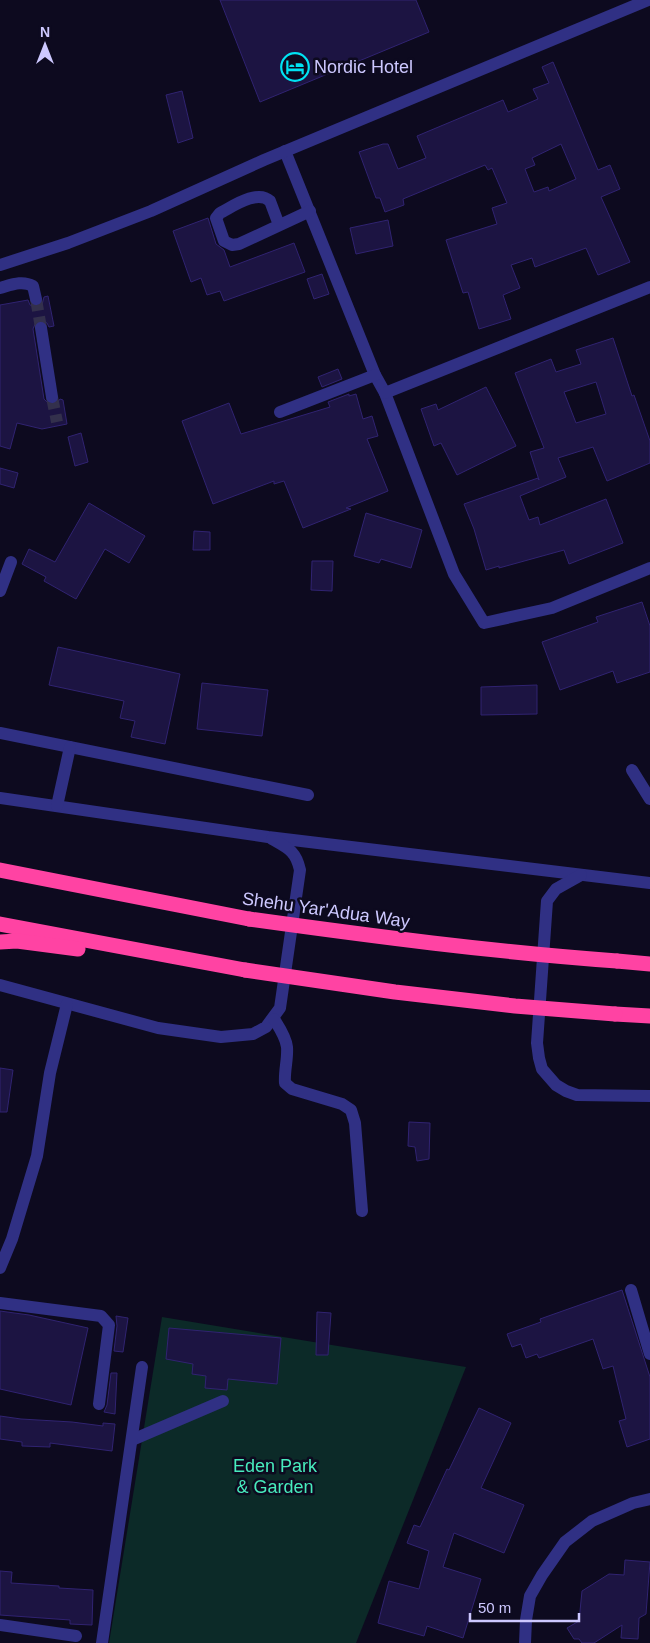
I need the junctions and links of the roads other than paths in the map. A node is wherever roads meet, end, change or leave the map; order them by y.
1 (648, 0) edge
2 (285, 151) junction
3 (310, 211) junction
4 (279, 226) junction
5 (0, 265) edge
6 (650, 287) edge
7 (0, 288) edge
8 (36, 298) tunnel mouth
9 (41, 328) tunnel mouth
10 (375, 375) junction
11 (385, 393) junction
12 (52, 397) tunnel mouth
13 (280, 412) dead end
14 (11, 562) dead end
15 (650, 568) edge
16 (0, 591) edge
17 (0, 733) edge
18 (70, 747) junction
19 (632, 770) dead end
20 (308, 795) dead end
21 (0, 798) edge
22 (650, 800) edge
23 (57, 806) junction
24 (268, 837) junction
25 (0, 870) edge
26 (581, 875) junction
27 (650, 883) edge
28 (0, 924) edge
29 (0, 942) edge
30 (161, 955) junction
31 (650, 964) edge
32 (0, 985) edge
33 (67, 1004) junction
34 (650, 1016) edge
35 (274, 1019) junction
36 (650, 1096) edge
37 (362, 1211) dead end
38 (0, 1268) edge
39 (631, 1290) dead end
40 (0, 1303) edge
41 (650, 1354) edge
42 (142, 1367) dead end
43 (223, 1401) dead end
44 (99, 1404) dead end
45 (132, 1440) junction
46 (650, 1500) edge
47 (0, 1625) edge
48 (76, 1636) dead end
49 (102, 1643) edge
50 (525, 1643) edge

1 - 2 street
2 - 3 street
2 - 5 street
3 - 4 street
3 - 10 street
4 - 4 street
6 - 11 street
7 - 8 street
9 - 12 street
10 - 11 street
10 - 13 street
11 - 15 street
14 - 16 street
17 - 18 street
18 - 20 street
18 - 23 street
19 - 22 street
21 - 23 street
23 - 24 street
24 - 26 street
24 - 35 street
25 - 31 highway, Shehu Yar'Adua Way, bridge
26 - 27 street
26 - 36 street
28 - 30 highway
29 - 30 highway
30 - 34 highway, bridge
32 - 33 street
33 - 35 street
33 - 38 street
35 - 37 street
39 - 41 street
40 - 44 street
42 - 45 street
43 - 45 street
45 - 49 street
46 - 50 street
47 - 48 street

